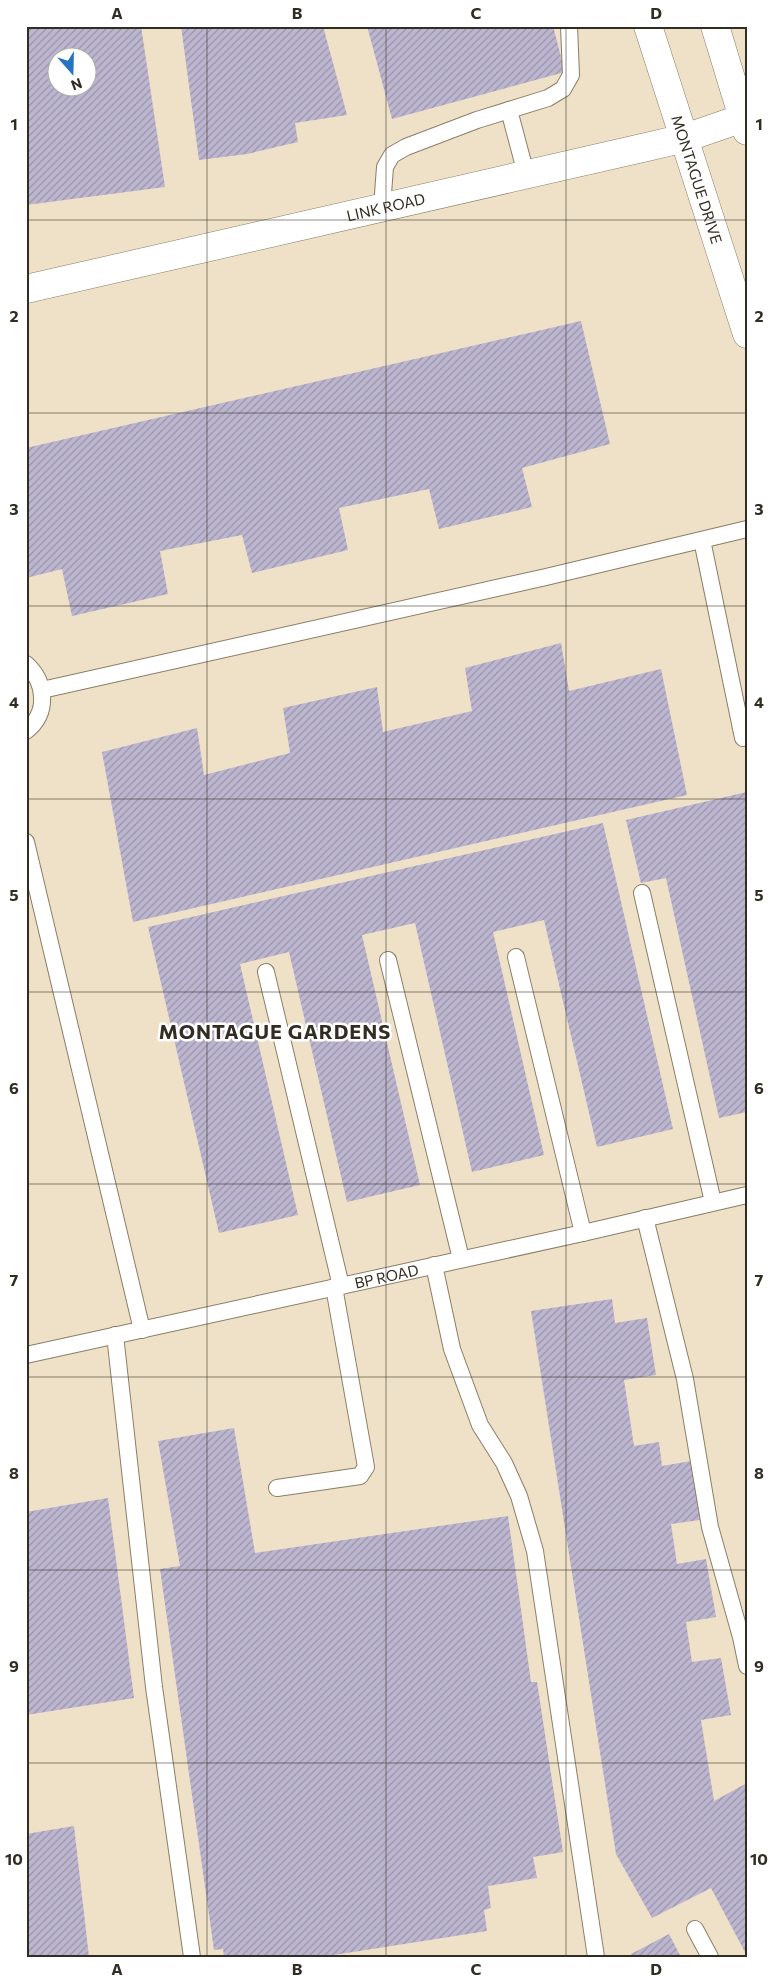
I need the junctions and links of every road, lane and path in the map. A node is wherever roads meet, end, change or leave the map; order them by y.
1 (569, 26) edge
2 (648, 26) edge
3 (715, 26) edge
4 (509, 110) junction
5 (745, 122) edge
6 (684, 138) junction
7 (526, 174) junction
8 (382, 207) junction
9 (26, 289) edge
10 (747, 334) edge
11 (747, 529) edge
12 (702, 540) junction
13 (26, 664) edge
14 (42, 690) junction
15 (26, 730) edge
16 (743, 738) dead end
17 (26, 842) edge
18 (642, 893) dead end
19 (516, 958) dead end
20 (388, 960) dead end
21 (266, 972) dead end
22 (747, 1195) edge
23 (713, 1202) junction
24 (645, 1218) junction
25 (583, 1233) junction
26 (462, 1260) junction
27 (434, 1265) junction
28 (337, 1286) junction
29 (142, 1330) junction
30 (115, 1335) junction
31 (26, 1355) edge
32 (277, 1488) dead end
33 (747, 1666) edge
34 (695, 1929) dead end
35 (192, 1957) edge
36 (596, 1957) edge
37 (710, 1957) edge

1 - 4 lane
2 - 6 street, MONTAGUE DRIVE
3 - 5 street
4 - 7 lane
4 - 8 lane
5 - 6 street, LINK ROAD
6 - 7 street, LINK ROAD
6 - 10 street, MONTAGUE DRIVE
7 - 8 street, LINK ROAD
8 - 9 street, LINK ROAD
11 - 12 lane
12 - 14 lane
12 - 16 lane
13 - 14 lane
14 - 15 lane
17 - 29 lane
18 - 23 lane
19 - 25 lane
20 - 26 lane
21 - 28 lane
22 - 23 lane, BP ROAD
23 - 24 lane, BP ROAD
24 - 25 lane, BP ROAD
24 - 33 lane
25 - 26 lane, BP ROAD
26 - 27 lane, BP ROAD
27 - 28 lane, BP ROAD
27 - 36 lane
28 - 29 lane, BP ROAD
28 - 32 lane
29 - 30 lane, BP ROAD
30 - 31 lane, BP ROAD
30 - 35 lane
34 - 37 lane

